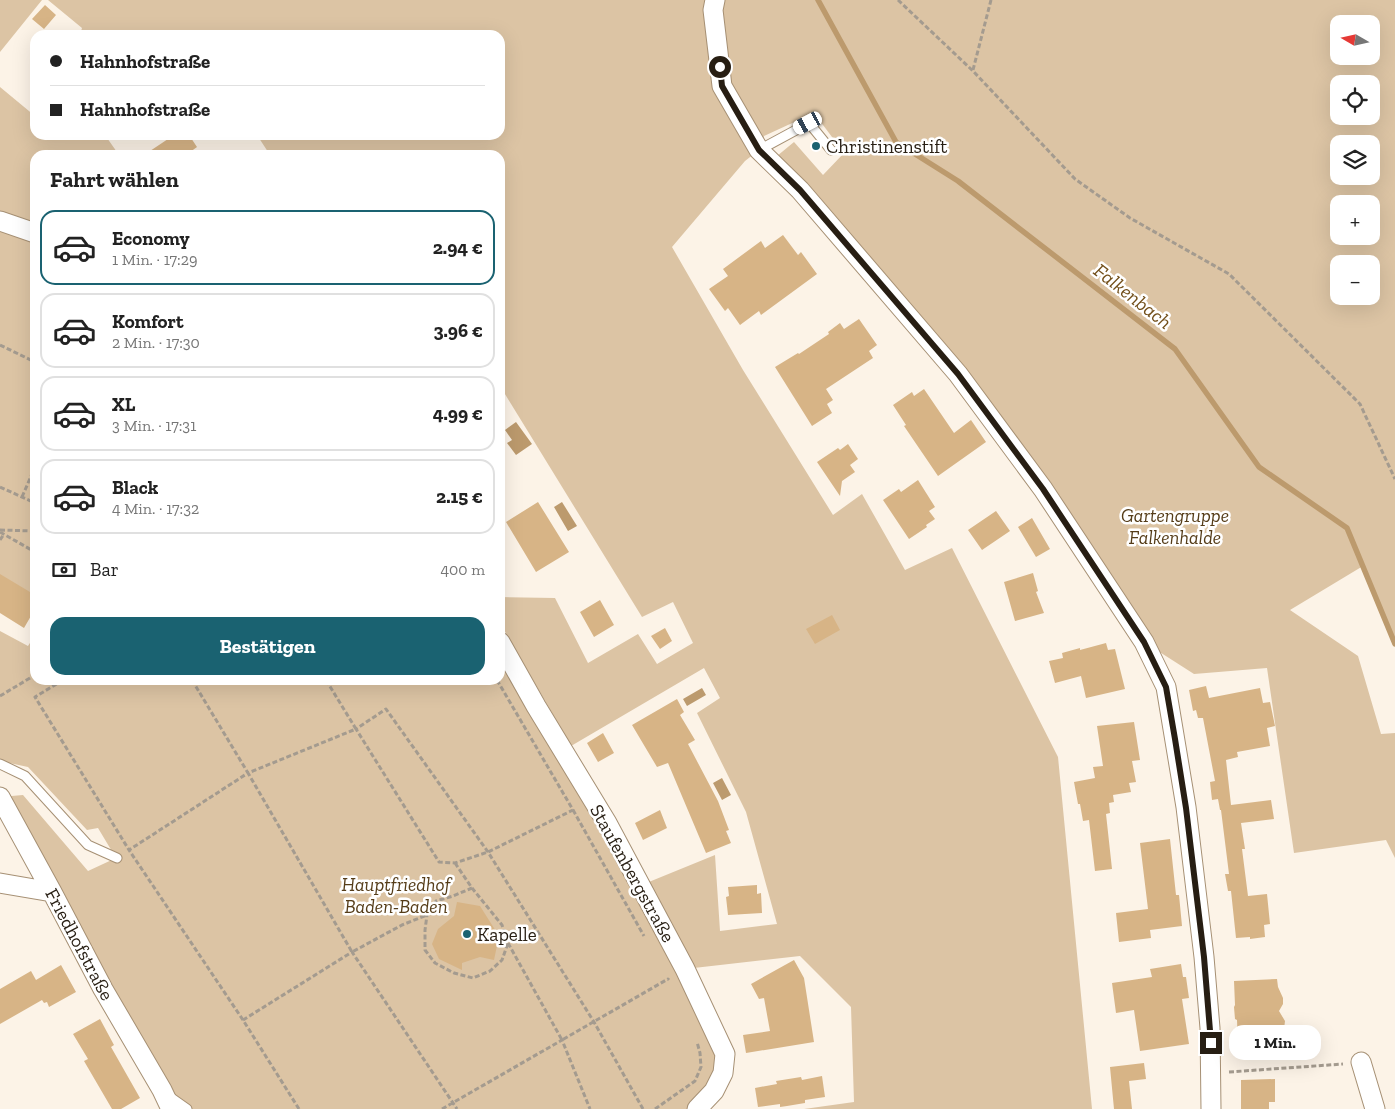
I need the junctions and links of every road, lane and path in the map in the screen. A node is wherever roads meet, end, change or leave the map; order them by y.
1 (715, 0) edge
2 (898, 0) edge
3 (991, 0) edge
4 (973, 71) junction
5 (759, 150) junction
6 (831, 150) dead end
7 (0, 221) edge
8 (30, 231) edge
9 (0, 346) edge
10 (30, 360) edge
11 (30, 479) edge
12 (1395, 479) edge
13 (0, 486) edge
14 (22, 497) junction
15 (30, 501) edge
16 (30, 531) edge
17 (1, 532) edge
18 (0, 540) edge
19 (30, 549) edge
20 (505, 651) edge
21 (30, 678) edge
22 (55, 685) edge
23 (195, 685) edge
24 (329, 685) edge
25 (500, 685) edge
26 (0, 696) edge
27 (356, 729) junction
28 (0, 764) edge
29 (248, 773) junction
30 (0, 797) edge
31 (573, 810) junction
32 (129, 850) junction
33 (488, 852) junction
34 (117, 858) joint
35 (455, 863) junction
36 (0, 883) edge
37 (472, 888) junction
38 (52, 892) junction
39 (427, 915) junction
40 (644, 937) dead end
41 (508, 943) junction
42 (352, 952) junction
43 (672, 986) dead end
44 (243, 1020) junction
45 (594, 1022) junction
46 (694, 1034) dead end
47 (562, 1040) junction
48 (1361, 1062) dead end
49 (1338, 1064) dead end
50 (1211, 1073) junction
51 (162, 1090) junction
52 (453, 1103) junction
53 (171, 1109) edge
54 (187, 1109) edge
55 (299, 1109) edge
56 (442, 1109) edge
57 (457, 1109) edge
58 (590, 1109) edge
59 (642, 1109) edge
60 (655, 1109) edge
61 (697, 1109) edge
62 (1211, 1109) edge
63 (1375, 1109) edge

1 - 5 street
2 - 4 path
3 - 4 path
4 - 12 path
5 - 6 lane
5 - 50 street
7 - 8 street
9 - 10 path
11 - 14 path
13 - 14 path
14 - 15 path
16 - 17 path
17 - 18 path
17 - 19 path
20 - 61 street, Staufenbergstraße
21 - 26 path
22 - 32 path
23 - 29 path
24 - 27 path
25 - 31 path
27 - 29 path
27 - 33 path
27 - 35 path
28 - 34 lane
29 - 32 path
29 - 42 path
30 - 38 street, Friedhofstraße
31 - 33 path
31 - 40 path
32 - 34 path
32 - 44 path
33 - 35 path
33 - 45 path
35 - 37 path
36 - 38 street
37 - 39 path
37 - 41 path
38 - 51 street, Friedhofstraße
39 - 41 path
39 - 42 path
41 - 47 path
42 - 44 path
42 - 52 path
43 - 45 path
44 - 55 path
45 - 47 path
45 - 59 path
46 - 60 path
47 - 52 path
47 - 58 path
48 - 63 street
49 - 50 path
50 - 62 street
51 - 53 street, Friedhofstraße
51 - 54 lane, Friedhofstraße
52 - 56 path
52 - 57 path

